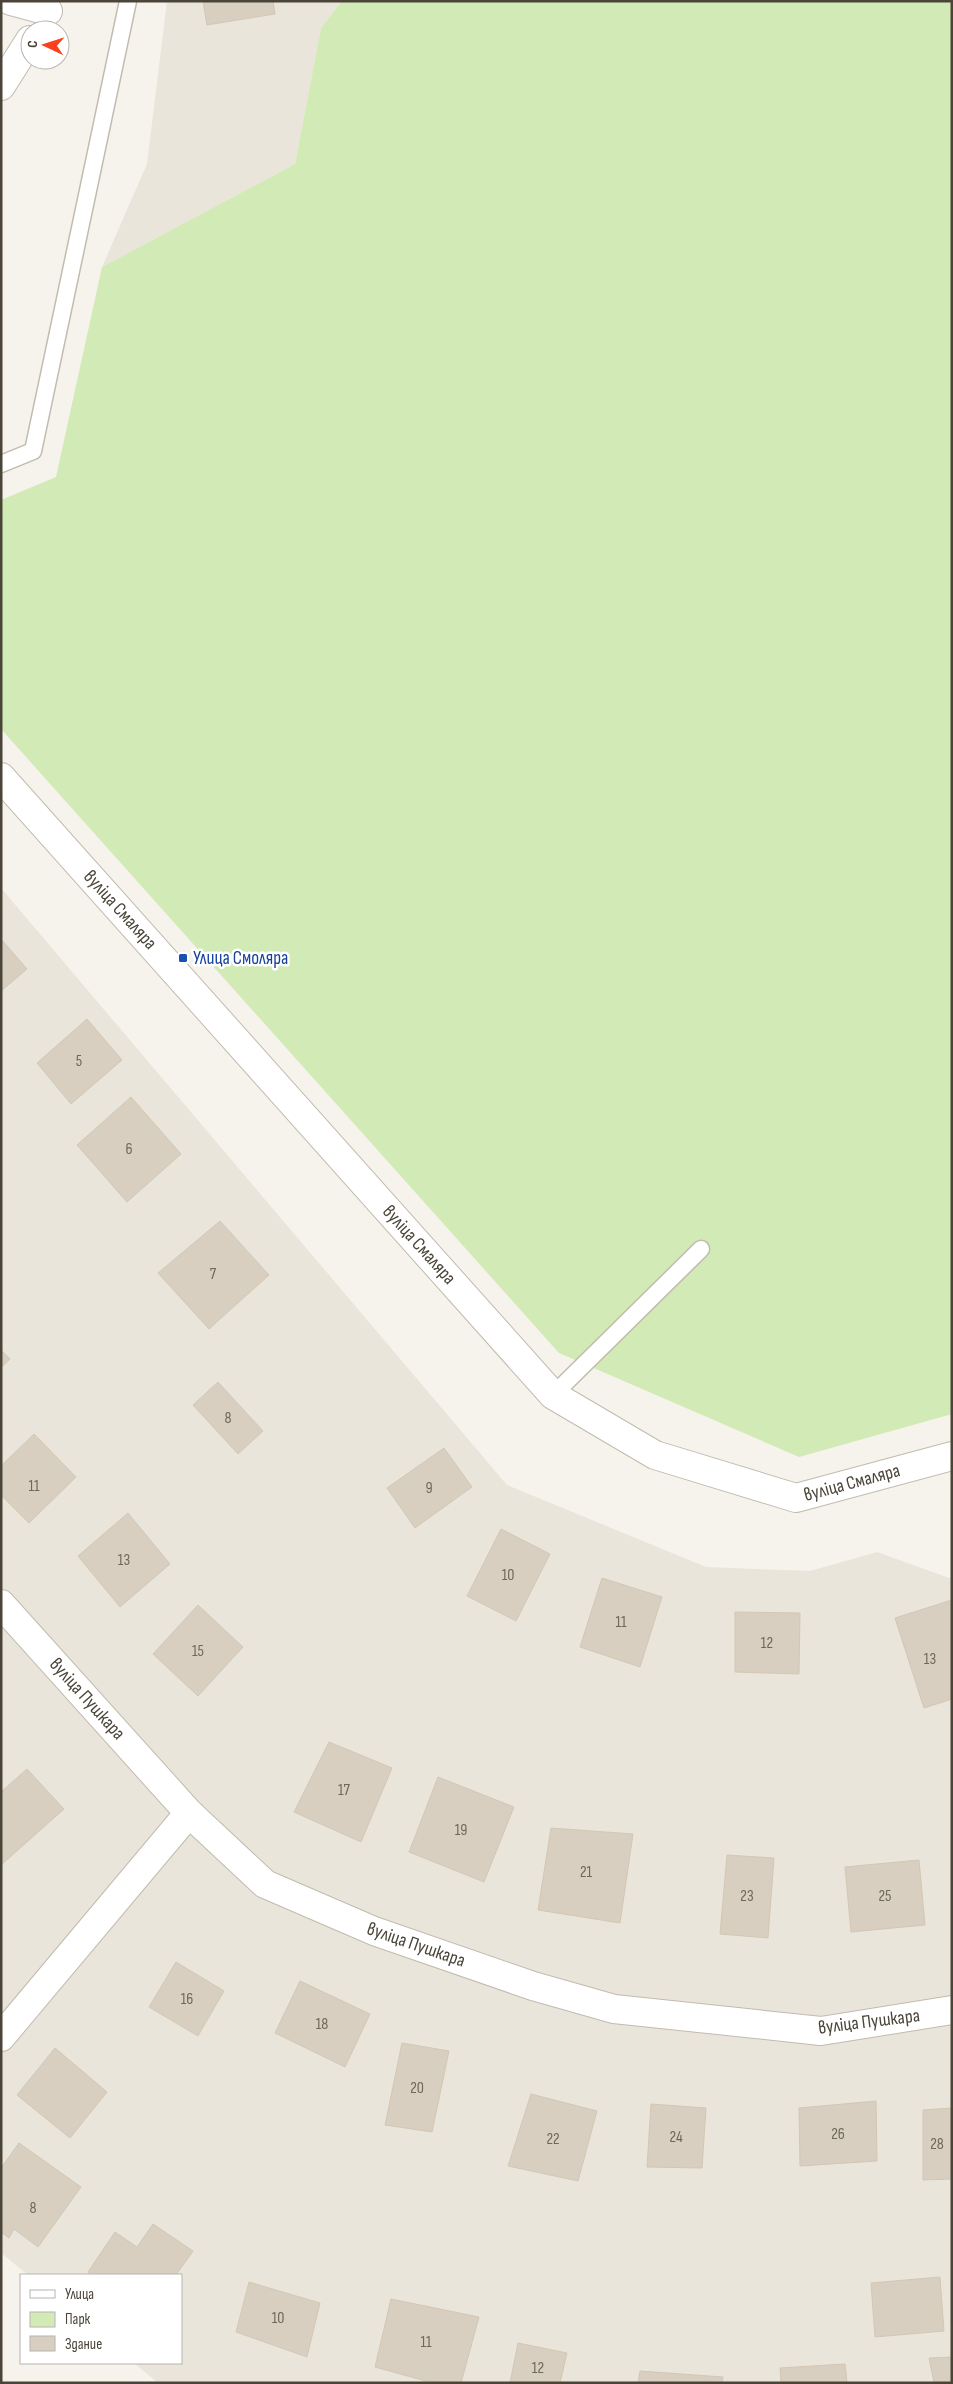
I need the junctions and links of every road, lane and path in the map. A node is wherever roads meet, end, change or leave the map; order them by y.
1 (11, 1) edge
2 (128, 1) edge
3 (45, 14) edge
4 (20, 56) edge
5 (1, 86) edge
6 (1, 464) edge
7 (1, 777) edge
8 (701, 1249) dead end
9 (553, 1395) junction
10 (952, 1456) edge
11 (1, 1604) edge
12 (190, 1813) junction
13 (952, 2010) edge
14 (1, 2037) edge

1 - 3 street
2 - 6 lane
4 - 5 street
7 - 9 street, вуліца Смаляра
8 - 9 lane
9 - 10 street, вуліца Смаляра
11 - 12 street, вуліца Пушкара
12 - 13 street, вуліца Пушкара
12 - 14 street

